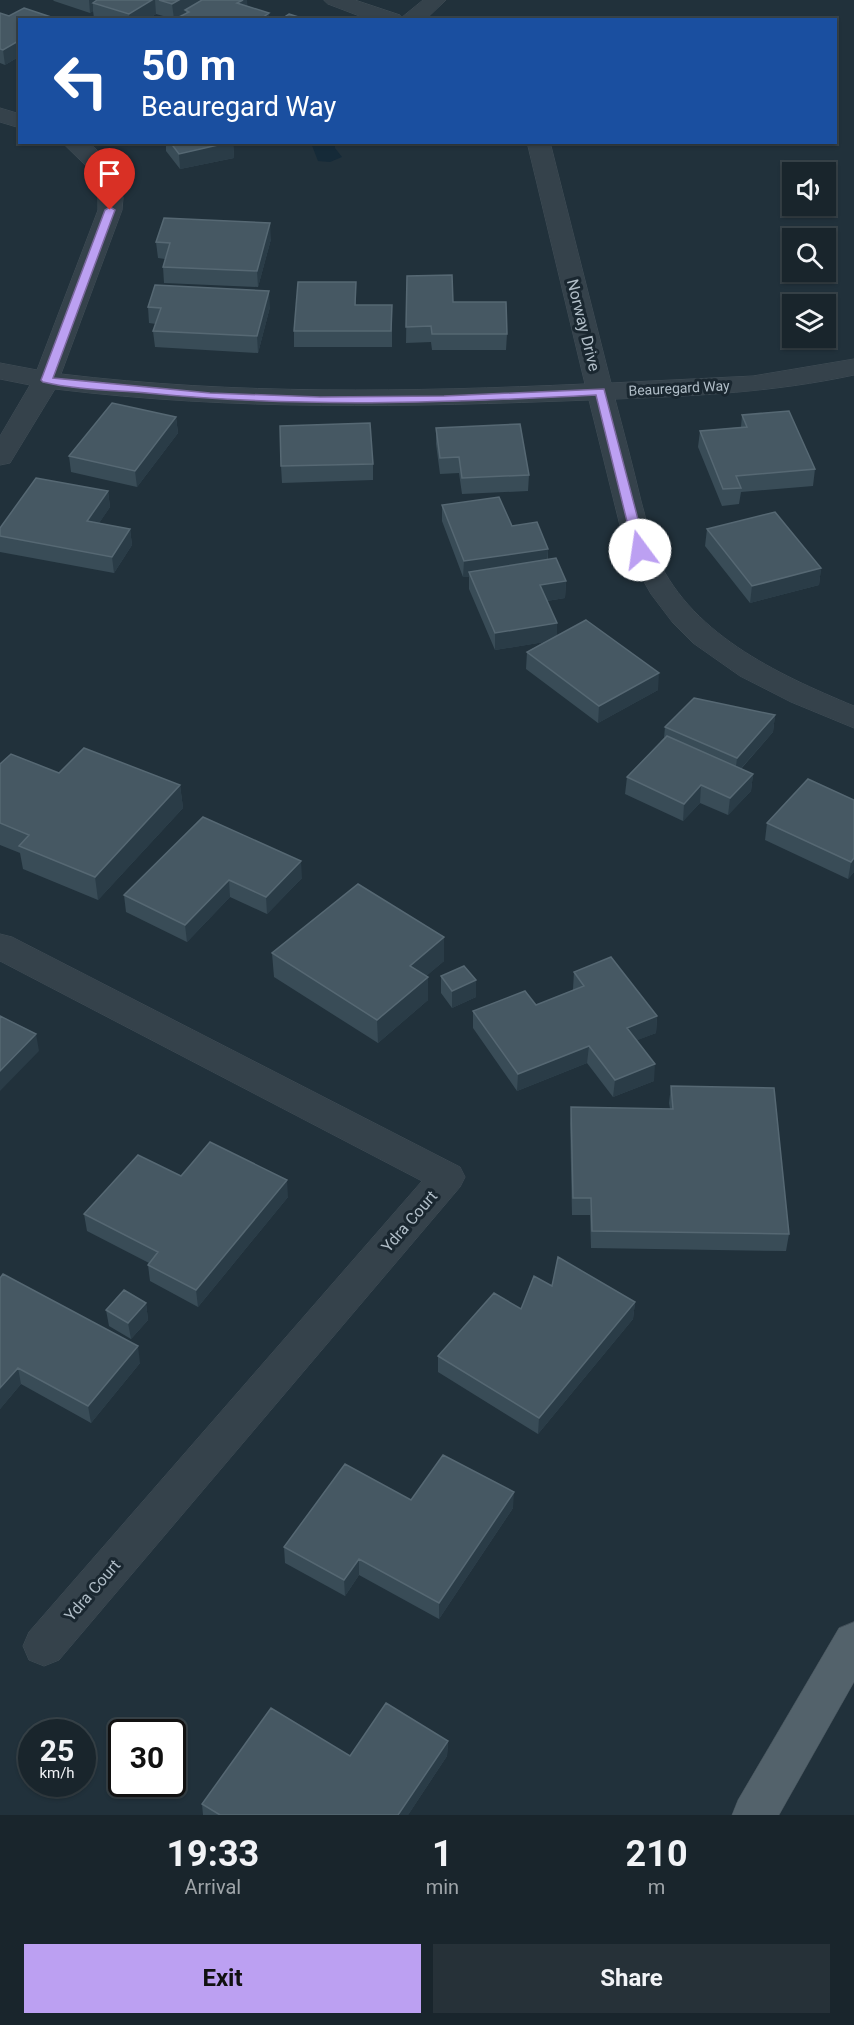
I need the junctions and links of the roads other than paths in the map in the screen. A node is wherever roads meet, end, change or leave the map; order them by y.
1 (335, 0) edge
2 (435, 0) edge
3 (386, 18) edge
4 (413, 18) edge
5 (0, 115) edge
6 (18, 120) edge
7 (76, 144) edge
8 (538, 144) edge
9 (854, 367) edge
10 (0, 371) edge
11 (46, 380) junction
12 (600, 392) junction
13 (0, 457) edge
14 (854, 718) edge
15 (0, 946) edge
16 (854, 1642) edge
17 (44, 1646) dead end
18 (754, 1815) edge

1 - 3 street
2 - 4 street
5 - 6 street
7 - 11 street
8 - 12 street, Norway Drive
9 - 12 street, Beauregard Way
10 - 11 street, Beauregard Way
11 - 12 street, Beauregard Way
11 - 13 street
12 - 14 street, Norway Drive
15 - 17 street, Ydra Court
16 - 18 main road

